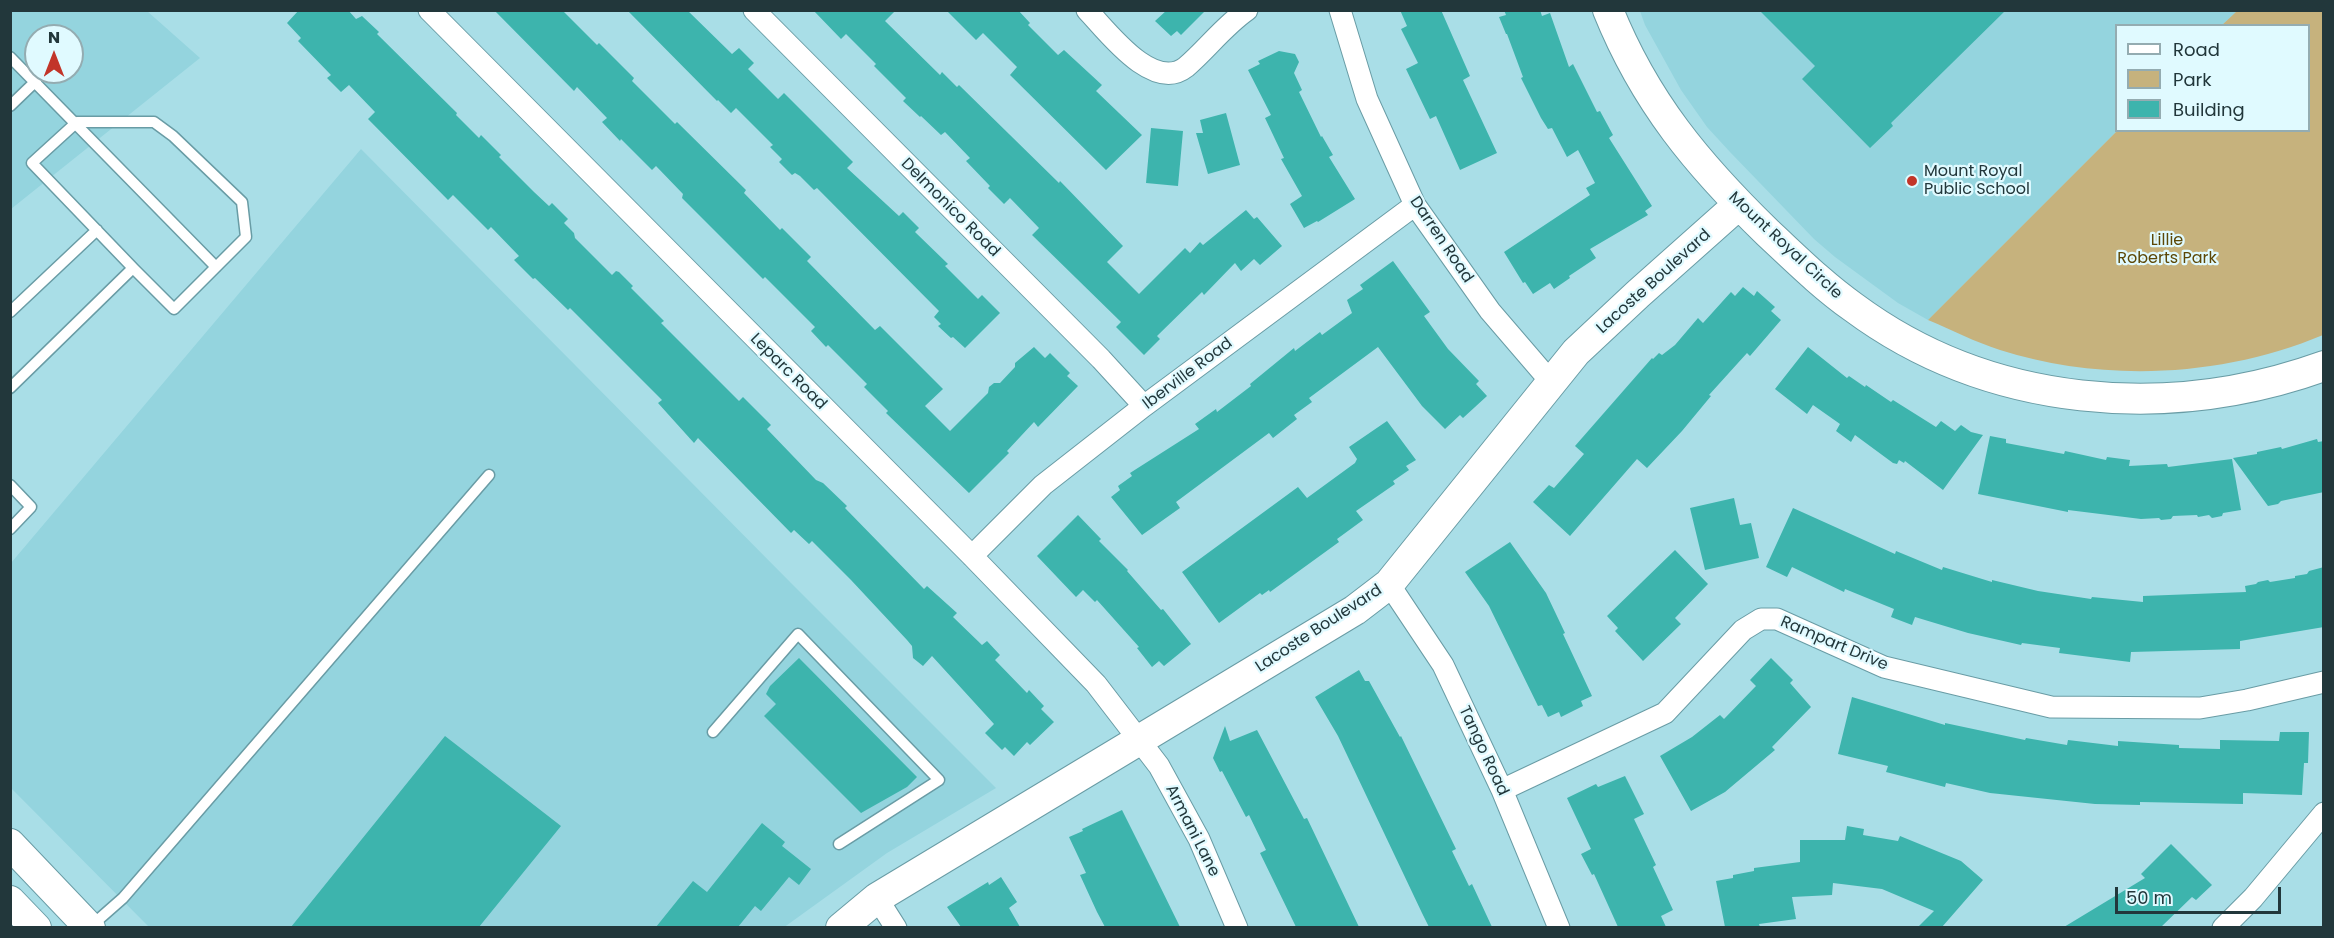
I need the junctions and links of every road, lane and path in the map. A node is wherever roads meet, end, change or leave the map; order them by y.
1 (429, 10) edge
2 (754, 10) edge
3 (1087, 10) edge
4 (1247, 10) edge
5 (1340, 10) edge
6 (1608, 10) edge
7 (10, 57) edge
8 (24, 70) edge
9 (33, 84) edge
10 (39, 84) edge
11 (10, 106) edge
12 (77, 123) junction
13 (1415, 205) junction
14 (1738, 205) junction
15 (97, 230) junction
16 (216, 267) junction
17 (133, 268) junction
18 (10, 312) edge
19 (2324, 366) edge
20 (1551, 382) junction
21 (10, 388) edge
22 (1144, 406) junction
23 (489, 475) dead end
24 (10, 485) edge
25 (10, 529) edge
26 (972, 556) junction
27 (1389, 584) junction
28 (2324, 681) edge
29 (713, 732) dead end
30 (1139, 740) junction
31 (1502, 790) junction
32 (2324, 813) edge
33 (10, 844) edge
34 (839, 844) dead end
35 (877, 898) junction
36 (10, 901) edge
37 (36, 927) edge
38 (90, 927) edge
39 (841, 927) edge
40 (896, 927) edge
41 (1237, 927) edge
42 (1559, 927) edge
43 (2223, 927) edge

1 - 26 street, Leparc Road
2 - 22 street, Delmonico Road
3 - 4 street
5 - 13 street, Darren Road
6 - 14 street, Mount Royal Circle
7 - 8 lane
9 - 11 lane
10 - 12 lane
12 - 15 lane
12 - 16 lane
12 - 16 lane
13 - 20 street, Darren Road
13 - 22 street, Iberville Road
14 - 19 street, Mount Royal Circle
14 - 20 street, Lacoste Boulevard
15 - 17 lane
15 - 18 lane
16 - 17 lane
17 - 21 lane
20 - 27 street, Lacoste Boulevard
22 - 26 street, Iberville Road
23 - 38 lane
24 - 25 lane
26 - 30 street, Leparc Road
27 - 30 street, Lacoste Boulevard
27 - 31 street, Tango Road
28 - 31 street, Rampart Drive
29 - 34 lane
30 - 35 street, Lacoste Boulevard
30 - 41 street, Armani Lane
31 - 42 street, Tango Road
32 - 43 street
33 - 38 street
35 - 39 street, Lacoste Boulevard
35 - 40 street
36 - 37 street

